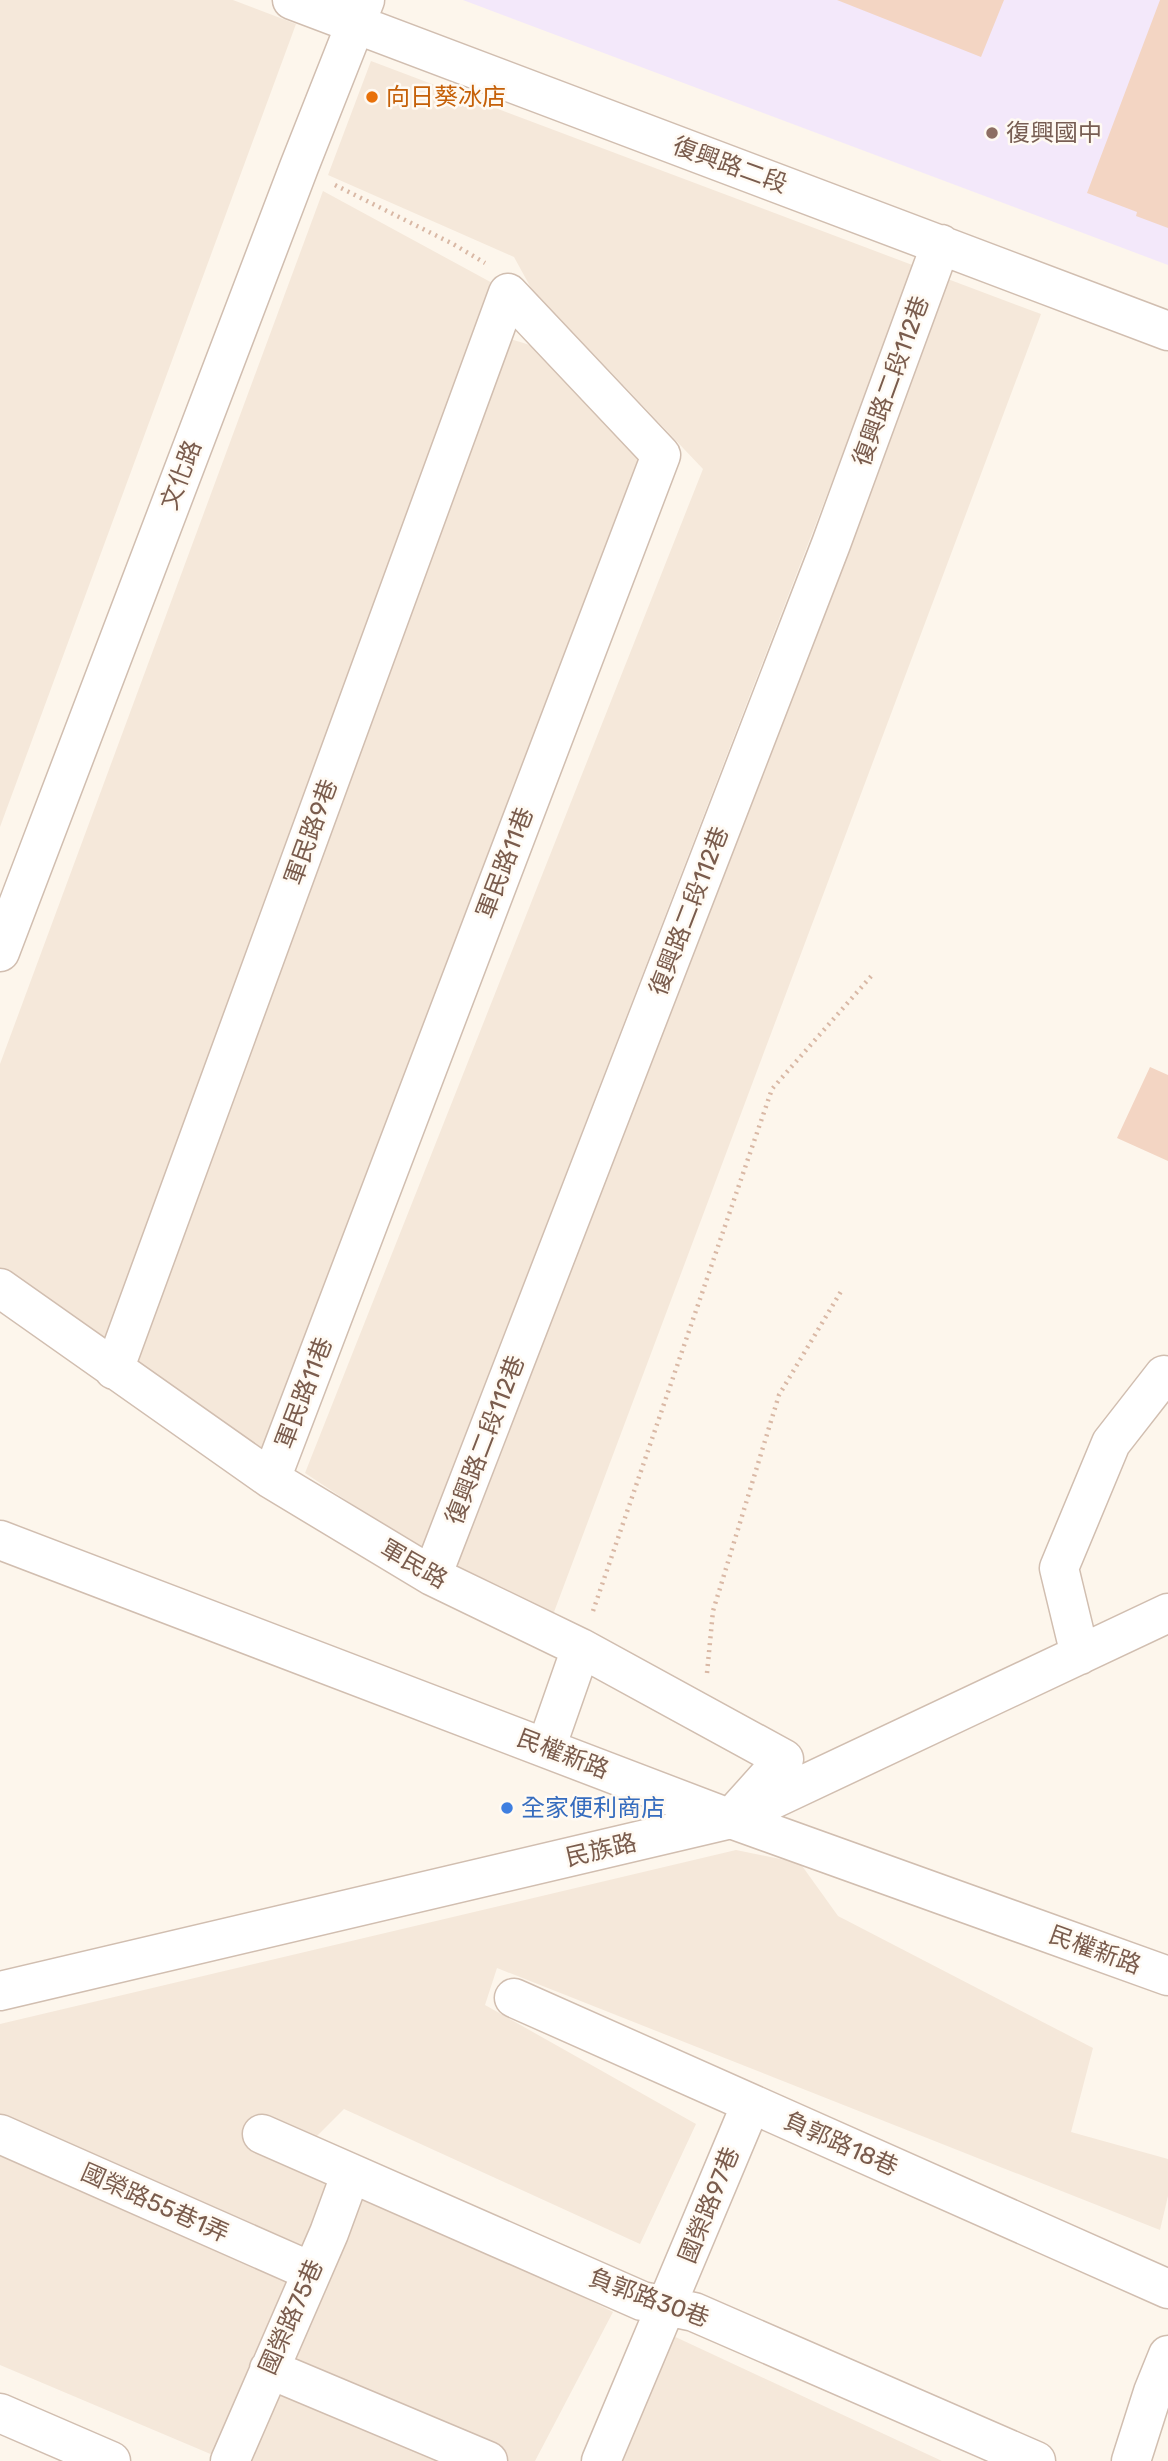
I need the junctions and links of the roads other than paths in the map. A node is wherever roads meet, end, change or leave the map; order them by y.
1 (292, 0) edge
2 (360, 13) edge
3 (941, 244) junction
4 (508, 293) joint
5 (1168, 331) edge
6 (0, 952) edge
7 (0, 1289) edge
8 (114, 1370) junction
9 (1164, 1376) dead end
10 (271, 1479) junction
11 (0, 1540) edge
12 (432, 1576) junction
13 (1168, 1613) edge
14 (581, 1648) junction
15 (1080, 1655) junction
16 (546, 1748) junction
17 (731, 1819) junction
18 (1168, 1976) edge
19 (0, 1991) edge
20 (513, 1998) dead end
21 (751, 2104) junction
22 (0, 2134) edge
23 (262, 2134) dead end
24 (351, 2173) junction
25 (310, 2271) junction
26 (1168, 2289) edge
27 (667, 2306) junction
28 (1168, 2355) edge
29 (269, 2369) junction
30 (1160, 2394) edge
31 (0, 2413) edge
32 (111, 2461) edge
33 (230, 2461) edge
34 (488, 2461) edge
35 (601, 2461) edge
36 (1036, 2461) edge
37 (1130, 2461) edge

1 - 2 street, 復興路二段
2 - 3 street, 復興路二段
2 - 6 street, 文化路
3 - 5 street, 復興路二段
3 - 12 street, 復興路二段112巷
4 - 8 street, 軍民路9巷
4 - 10 street, 軍民路11巷
7 - 8 street, 軍民路
8 - 10 street, 軍民路
9 - 15 street
10 - 12 street, 軍民路
11 - 16 street, 民權新路
12 - 14 street, 軍民路
13 - 15 street, 民族路
14 - 16 street
14 - 17 street, 軍民路
15 - 17 street, 民族路
16 - 17 street, 民權新路
17 - 18 street, 民權新路
17 - 19 street, 民族路
20 - 21 street, 負郭路18巷
21 - 26 street, 負郭路18巷
21 - 27 street, 國榮路97巷
22 - 25 street, 國榮路55巷1弄
23 - 24 street, 負郭路30巷
24 - 25 street, 國榮路75巷
24 - 27 street, 負郭路30巷
25 - 29 street, 國榮路75巷
27 - 35 street, 國榮路97巷
27 - 36 street, 負郭路30巷
28 - 30 street
29 - 33 street, 國榮路75巷
29 - 34 street
30 - 37 street
31 - 32 street

